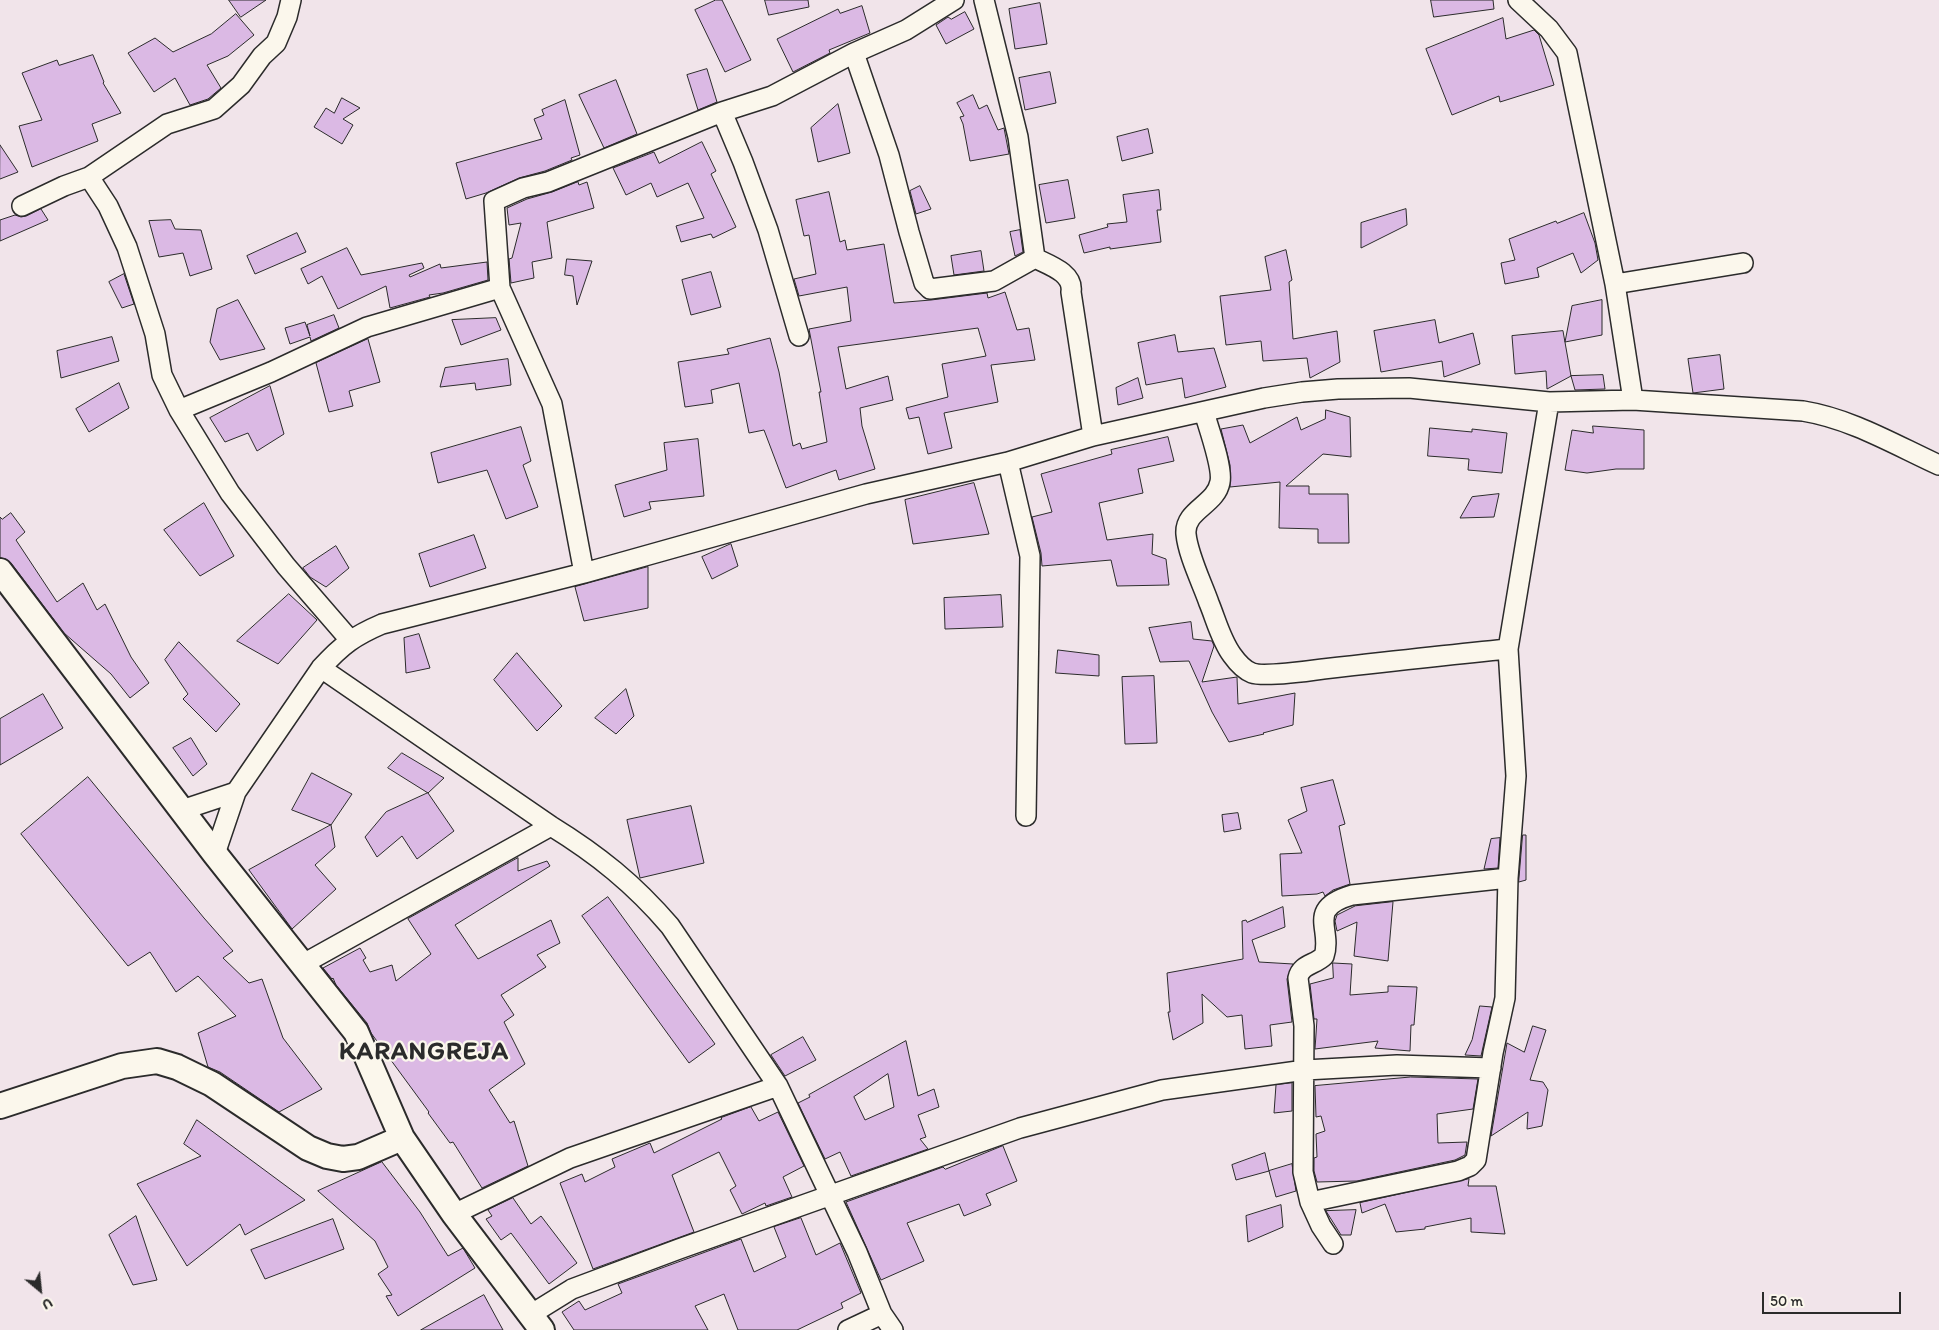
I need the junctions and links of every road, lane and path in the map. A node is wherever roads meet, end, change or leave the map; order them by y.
1 (290, 0) edge
2 (954, 0) edge
3 (984, 0) edge
4 (1518, 0) edge
5 (854, 53) junction
6 (722, 112) junction
7 (89, 177) junction
8 (22, 206) dead end
9 (1035, 258) junction
10 (1743, 263) dead end
11 (1615, 284) junction
12 (500, 288) junction
13 (799, 336) dead end
14 (1634, 400) junction
15 (1549, 402) junction
16 (179, 410) junction
17 (1204, 412) junction
18 (1094, 436) junction
19 (1008, 462) junction
20 (1939, 465) edge
21 (0, 571) edge
22 (584, 573) junction
23 (350, 640) junction
24 (1508, 649) junction
25 (321, 668) junction
26 (236, 792) junction
27 (182, 810) junction
28 (1026, 816) dead end
29 (550, 826) junction
30 (215, 854) junction
31 (1508, 878) junction
32 (303, 964) junction
33 (1491, 1068) junction
34 (1305, 1070) junction
35 (778, 1086) junction
36 (0, 1106) edge
37 (402, 1138) junction
38 (830, 1195) junction
39 (1310, 1202) junction
40 (454, 1214) junction
41 (1333, 1244) dead end
42 (536, 1322) edge
43 (888, 1322) edge
44 (848, 1330) edge

1 - 7 street
2 - 5 street
3 - 9 street
4 - 11 street
5 - 6 street
5 - 9 street
6 - 12 street
6 - 13 street
7 - 8 street
7 - 16 street
9 - 18 street
10 - 11 street
11 - 14 street
12 - 16 street
12 - 22 street
14 - 15 street
14 - 20 street
15 - 17 street
15 - 24 street
16 - 23 street
17 - 18 street
17 - 24 street
18 - 19 street
19 - 22 street
19 - 28 street
21 - 27 main road
22 - 23 street
23 - 25 street
24 - 31 street
25 - 26 street
25 - 29 street
26 - 27 street
26 - 30 street
27 - 30 main road
29 - 32 street
29 - 35 street
30 - 32 main road
31 - 33 street
31 - 34 street
32 - 37 main road
33 - 34 street
33 - 39 street
34 - 38 street
34 - 39 street
35 - 38 street
35 - 40 street
36 - 37 main road
37 - 40 main road
38 - 42 street
38 - 43 street
39 - 41 street
40 - 42 main road
43 - 44 street

